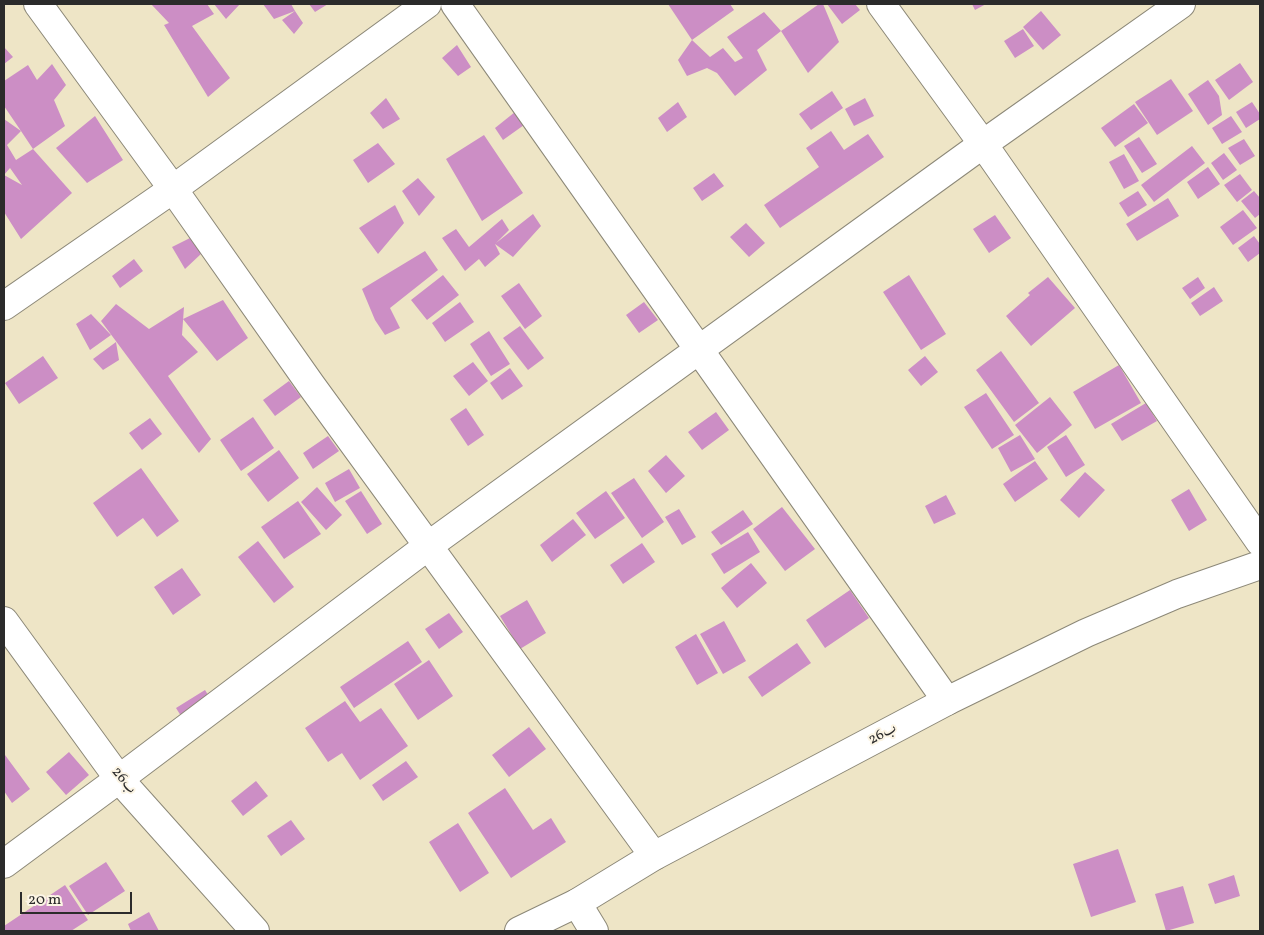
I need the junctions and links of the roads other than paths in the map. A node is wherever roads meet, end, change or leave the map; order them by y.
1 (38, 4) edge
2 (427, 4) edge
3 (455, 4) edge
4 (881, 4) edge
5 (1181, 4) edge
6 (983, 144) junction
7 (173, 189) junction
8 (4, 306) edge
9 (699, 351) junction
10 (1260, 542) edge
11 (428, 546) junction
12 (1260, 565) edge
13 (4, 620) edge
14 (947, 701) junction
15 (119, 779) junction
16 (654, 856) junction
17 (4, 864) edge
18 (577, 902) junction
19 (255, 931) edge
20 (519, 931) edge
21 (594, 931) edge

1 - 7 main road
2 - 7 main road
3 - 9 main road
4 - 6 main road
5 - 6 main road
6 - 9 main road
6 - 10 main road
7 - 8 main road
7 - 11 main road
9 - 11 main road
9 - 14 main road
11 - 15 main road
11 - 16 main road
12 - 14 main road, 26ب
13 - 15 main road, 26ب
14 - 16 main road, 26ب
15 - 17 main road
15 - 19 main road, 26ب
16 - 18 main road, 26ب
18 - 20 main road, 26ب
18 - 21 main road

